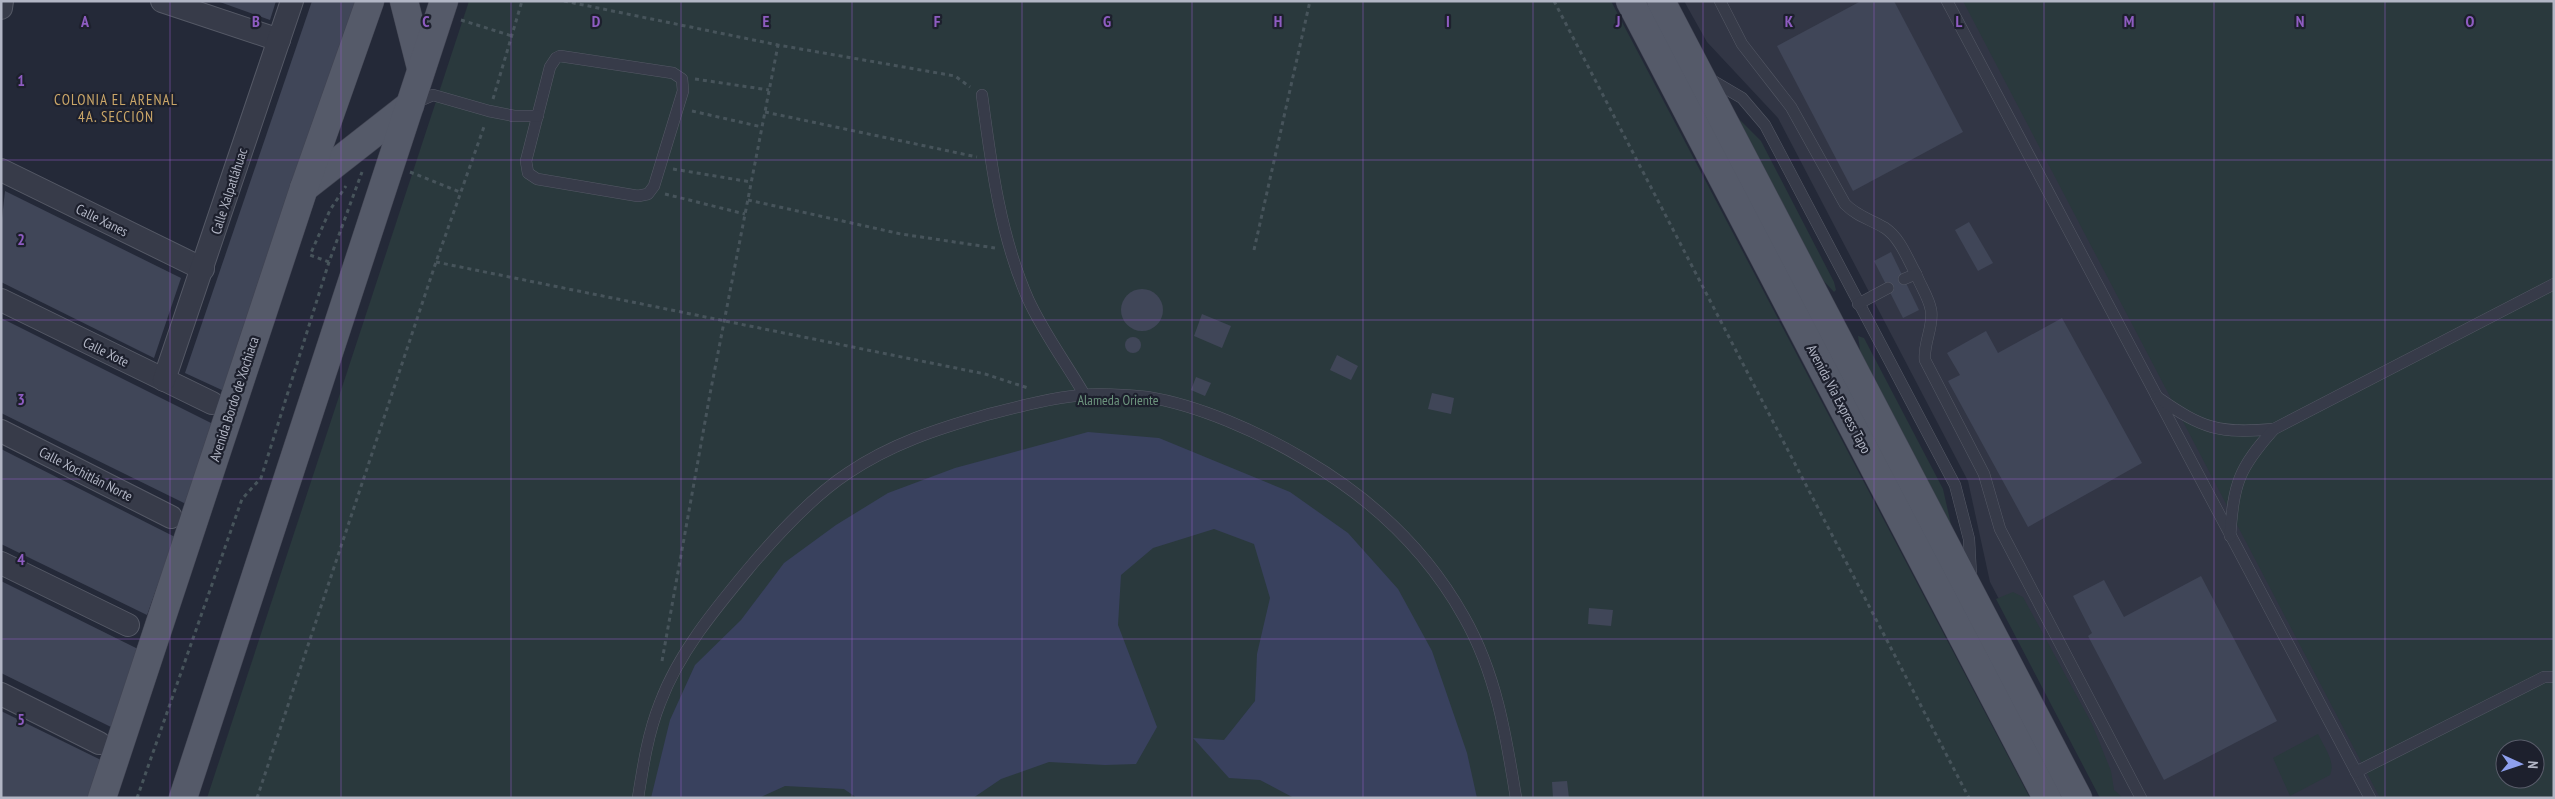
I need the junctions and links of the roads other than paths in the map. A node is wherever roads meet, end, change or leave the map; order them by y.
1 (2, 1) edge
2 (162, 1) edge
3 (292, 1) edge
4 (370, 1) edge
5 (404, 1) edge
6 (1630, 1) edge
7 (1661, 1) edge
8 (1720, 1) edge
9 (1947, 1) edge
10 (442, 7) edge
11 (1, 8) edge
12 (279, 40) junction
13 (421, 68) junction
14 (1699, 73) junction
15 (982, 95) road end
16 (422, 100) junction
17 (538, 116) junction
18 (1, 170) edge
19 (304, 188) junction
20 (203, 269) junction
21 (1916, 274) junction
22 (1904, 280) dead end
23 (2554, 284) edge
24 (1888, 288) dead end
25 (1, 300) edge
26 (1858, 304) junction
27 (164, 380) junction
28 (1084, 394) junction
29 (2155, 395) junction
30 (212, 403) dead end
31 (2274, 429) junction
32 (1, 431) edge
33 (171, 516) dead end
34 (2230, 536) junction
35 (1, 563) edge
36 (1973, 597) junction
37 (128, 625) dead end
38 (2554, 677) edge
39 (1, 694) edge
40 (98, 743) dead end
41 (2356, 772) junction
42 (102, 798) edge
43 (183, 798) edge
44 (638, 798) edge
45 (1516, 798) edge
46 (2047, 798) edge
47 (2078, 798) edge
48 (2141, 798) edge
49 (2370, 798) edge

1 - 11 street
2 - 12 street
3 - 12 street, Calle Xalpatláhuac
4 - 19 main road, Avenida Bordo de Xochiaca
5 - 13 main road
6 - 46 main road, Avenida Vía Express Tapo
7 - 14 main road, Avenida Vía Express Tapo
8 - 21 lane
9 - 29 lane
10 - 13 main road
12 - 20 street, Calle Xalpatláhuac
13 - 16 main road
14 - 26 lane
14 - 36 main road, Avenida Vía Express Tapo
15 - 28 lane
16 - 17 lane
16 - 19 main road
16 - 43 main road
17 - 17 lane
18 - 20 street, Calle Xanes
19 - 42 main road, Avenida Bordo de Xochiaca
20 - 27 street, Calle Xalpatláhuac
21 - 22 lane
21 - 48 lane
23 - 31 lane
24 - 26 lane
25 - 27 street, Calle Xote
26 - 36 lane
27 - 30 street, Calle Xote
28 - 44 lane
28 - 45 lane
29 - 31 lane
29 - 34 lane
31 - 34 lane
32 - 33 street, Calle Xochitlán Norte
34 - 41 lane
35 - 37 street
36 - 47 main road, Avenida Vía Express Tapo
38 - 41 lane
39 - 40 street
41 - 49 lane

